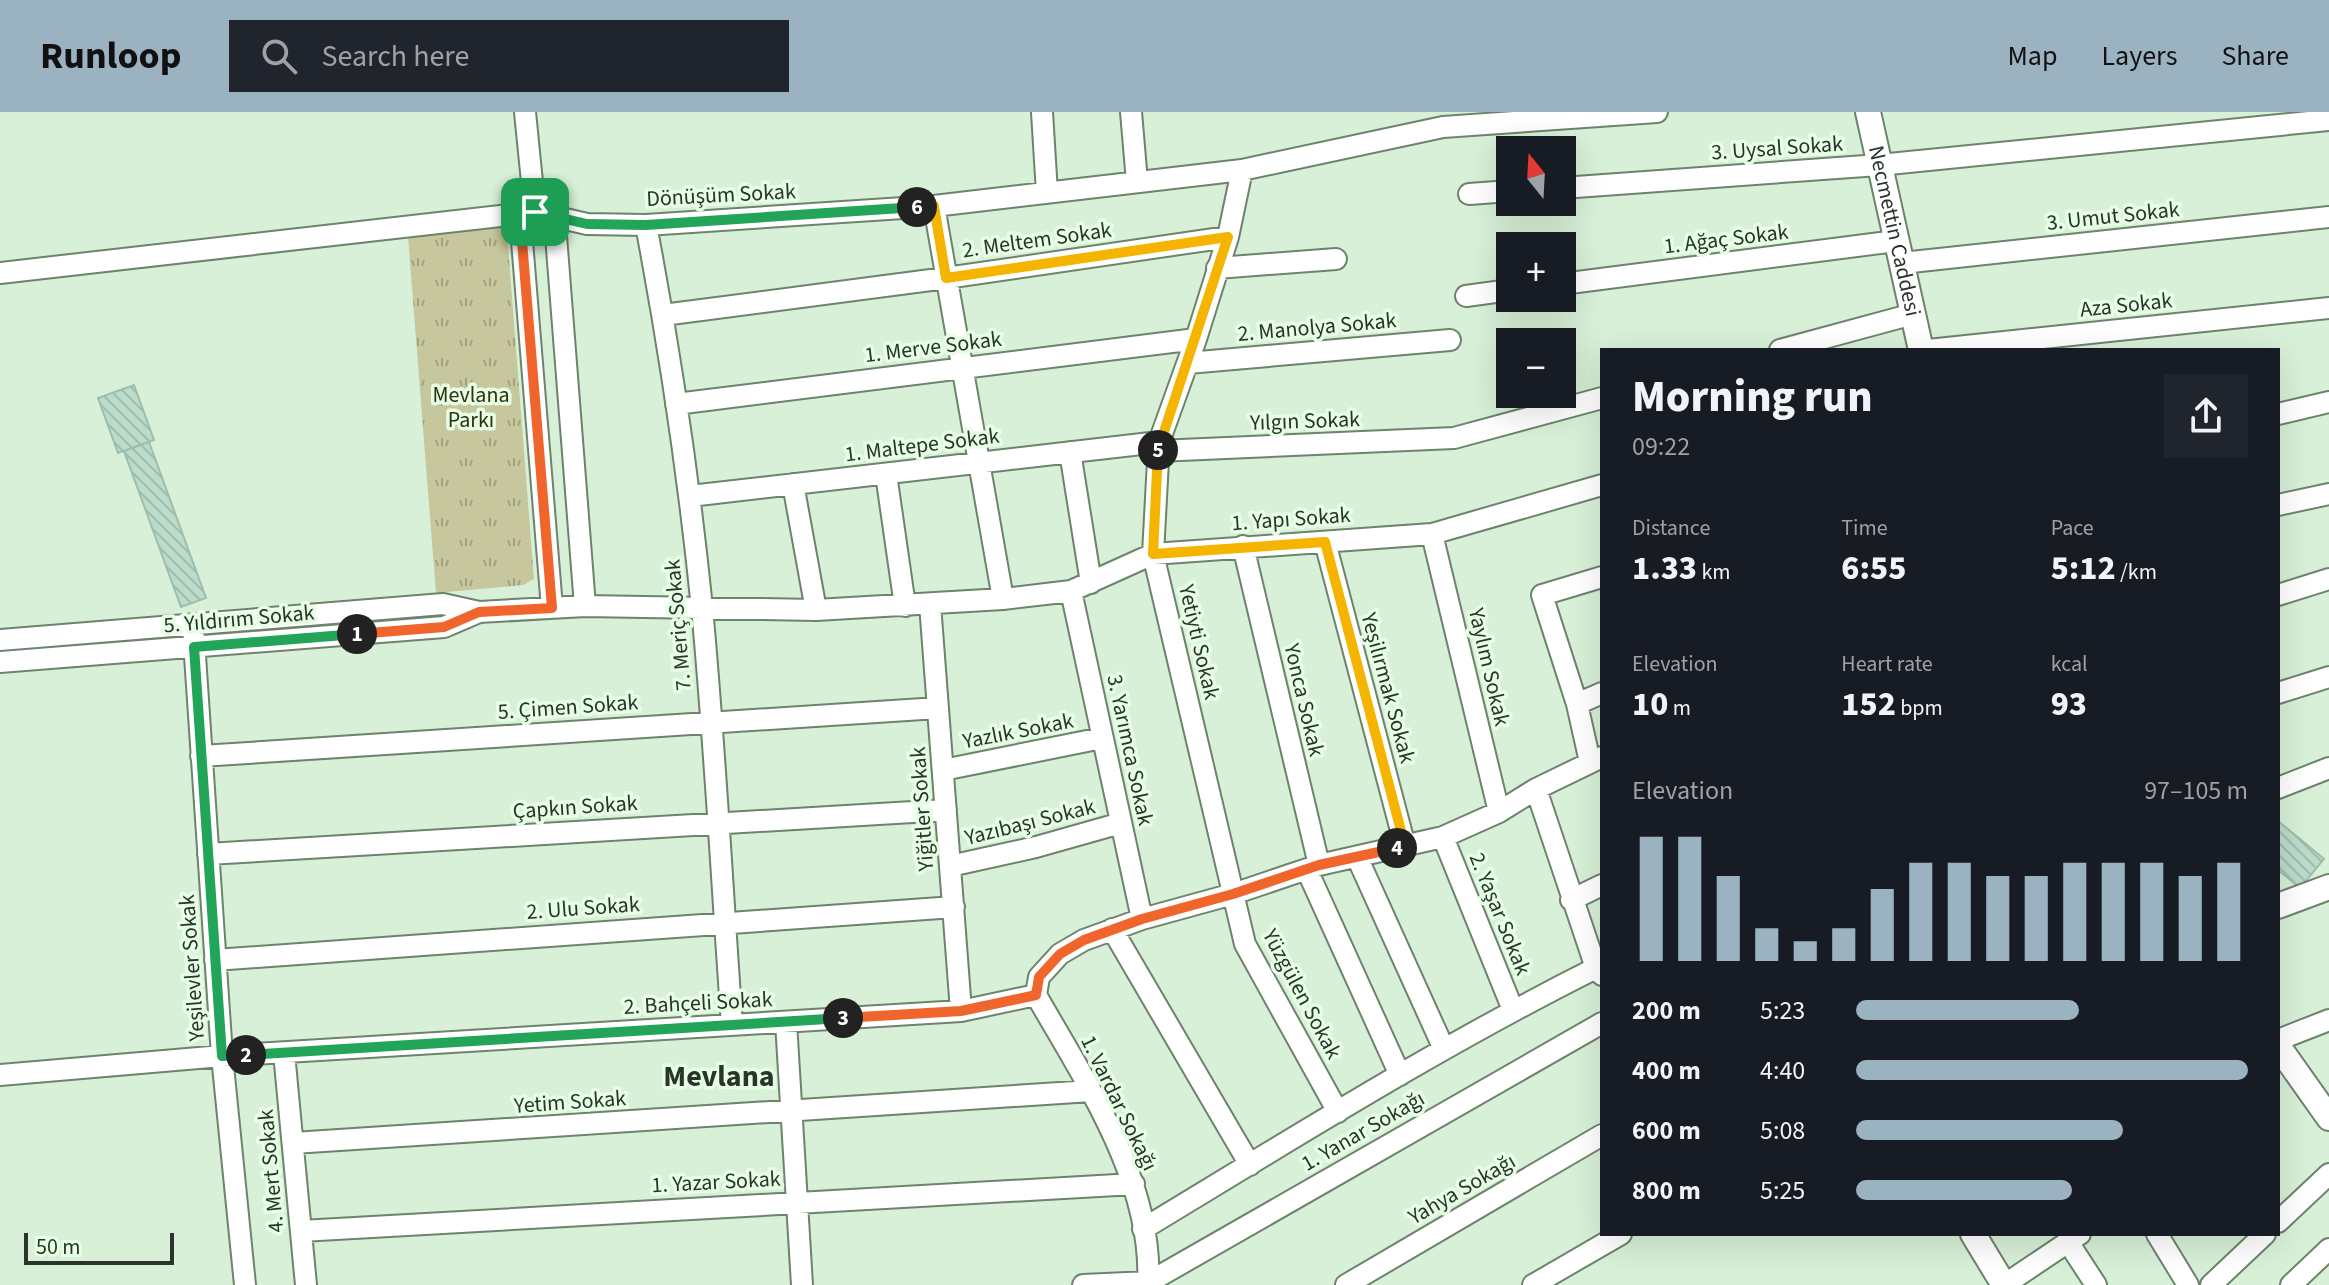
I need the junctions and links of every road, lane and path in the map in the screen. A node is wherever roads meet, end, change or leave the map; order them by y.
1 (525, 112) edge
2 (1042, 112) edge
3 (1131, 112) edge
4 (1657, 112) edge
5 (1868, 112) edge
6 (1442, 119) edge
7 (2329, 120) edge
8 (1879, 165) junction
9 (1242, 170) junction
10 (1137, 182) junction
11 (1576, 187) edge
12 (1496, 192) edge
13 (1047, 193) junction
14 (1469, 194) dead end
15 (934, 206) junction
16 (535, 212) junction
17 (2329, 217) edge
18 (646, 225) junction
19 (1228, 237) junction
20 (1899, 252) junction
21 (1336, 259) dead end
22 (1217, 268) junction
23 (0, 273) edge
24 (946, 278) junction
25 (1576, 283) edge
26 (1496, 292) edge
27 (1466, 296) dead end
28 (2329, 308) edge
29 (1913, 314) junction
30 (663, 315) junction
31 (1196, 339) junction
32 (1450, 340) dead end
33 (2034, 344) edge
34 (1787, 348) edge
35 (1921, 348) edge
36 (1963, 348) edge
37 (1188, 363) junction
38 (962, 368) junction
39 (1600, 399) edge
40 (2329, 402) edge
41 (676, 404) junction
42 (2280, 414) edge
43 (1158, 446) junction
44 (1070, 452) junction
45 (979, 463) junction
46 (886, 474) junction
47 (793, 484) junction
48 (1600, 486) edge
49 (2329, 494) edge
50 (690, 496) junction
51 (2280, 505) edge
52 (1432, 534) junction
53 (1325, 542) junction
54 (1243, 546) junction
55 (1153, 554) junction
56 (1600, 578) edge
57 (2329, 579) edge
58 (1091, 583) junction
59 (1071, 591) junction
60 (2280, 594) edge
61 (1003, 599) junction
62 (930, 604) junction
63 (585, 606) junction
64 (905, 606) junction
65 (552, 608) junction
66 (702, 610) junction
67 (816, 610) junction
68 (193, 637) junction
69 (0, 640) edge
70 (0, 662) edge
71 (2329, 677) edge
72 (2280, 692) edge
73 (1600, 694) edge
74 (1577, 704) junction
75 (938, 708) junction
76 (710, 722) junction
77 (1102, 738) junction
78 (201, 756) junction
79 (1596, 760) edge
80 (2329, 768) edge
81 (943, 770) junction
82 (2280, 787) edge
83 (1536, 789) junction
84 (946, 810) junction
85 (1499, 812) junction
86 (718, 822) junction
87 (1121, 823) junction
88 (1443, 837) junction
89 (1405, 846) junction
90 (208, 854) junction
91 (1357, 857) junction
92 (950, 866) junction
93 (1313, 867) junction
94 (1600, 886) edge
95 (2329, 887) edge
96 (1233, 894) junction
97 (1571, 900) junction
98 (2280, 903) edge
99 (954, 907) junction
100 (1142, 919) junction
101 (725, 922) junction
102 (1112, 929) junction
103 (215, 960) junction
104 (1599, 972) edge
105 (1036, 995) junction
106 (1513, 1010) junction
107 (961, 1011) junction
108 (2329, 1020) edge
109 (786, 1022) junction
110 (1600, 1024) edge
111 (732, 1025) junction
112 (2280, 1042) edge
113 (2280, 1046) edge
114 (1444, 1049) junction
115 (284, 1053) junction
116 (222, 1056) junction
117 (0, 1075) edge
118 (1400, 1075) junction
119 (1091, 1091) junction
120 (2325, 1108) edge
121 (792, 1112) junction
122 (1338, 1112) junction
123 (1600, 1136) edge
124 (293, 1143) junction
125 (1250, 1165) junction
126 (2329, 1174) edge
127 (1134, 1184) junction
128 (797, 1202) junction
129 (2280, 1217) edge
130 (1143, 1229) junction
131 (301, 1231) junction
132 (1618, 1236) edge
133 (1974, 1236) edge
134 (2158, 1236) edge
135 (2263, 1236) edge
136 (2074, 1238) edge
137 (2329, 1249) edge
138 (1150, 1284) edge
139 (245, 1285) edge
140 (306, 1285) edge
141 (802, 1285) edge
142 (1083, 1285) edge
143 (1346, 1285) edge
144 (1533, 1285) edge
145 (2004, 1285) edge
146 (2096, 1285) edge
147 (2188, 1285) edge
148 (2211, 1285) edge
149 (2291, 1285) edge

1 - 16 street
2 - 13 street
3 - 10 street
4 - 6 street, Dönüşüm Sokak
5 - 8 main road, Necmettin Caddesi
6 - 9 street, Dönüşüm Sokak
7 - 8 street, 3. Uysal Sokak
8 - 11 street, 3. Uysal Sokak
8 - 20 main road, Necmettin Caddesi
9 - 10 street, Dönüşüm Sokak
9 - 19 street, Yetiyti Sokak
10 - 13 street, Dönüşüm Sokak
12 - 14 street
13 - 15 street, Dönüşüm Sokak
15 - 18 street, Dönüşüm Sokak
15 - 24 street
16 - 18 street, Dönüşüm Sokak
16 - 23 street, Dönüşüm Sokak
16 - 63 street
16 - 65 street
17 - 20 street, 3. Umut Sokak
18 - 30 street, 7. Meriç Sokak
19 - 22 street, Yetiyti Sokak
19 - 24 street, 2. Meltem Sokak
20 - 25 street, 1. Ağaç Sokak
20 - 29 main road, Necmettin Caddesi
21 - 22 street
22 - 31 street, Yetiyti Sokak
24 - 30 street, 2. Meltem Sokak
24 - 38 street
26 - 27 street
28 - 33 street, Aza Sokak
29 - 34 street
29 - 35 main road, Necmettin Caddesi
30 - 41 street, 7. Meriç Sokak
31 - 37 street, Yetiyti Sokak
31 - 38 street, 1. Merve Sokak
32 - 37 street, 2. Manolya Sokak
33 - 36 street, Aza Sokak
37 - 43 street, Yetiyti Sokak
38 - 41 street, 1. Merve Sokak
38 - 45 street
39 - 43 street, Yılgın Sokak
40 - 42 street
41 - 50 street, 7. Meriç Sokak
43 - 44 street, 1. Maltepe Sokak
43 - 55 street, Yetiyti Sokak
44 - 45 street, 1. Maltepe Sokak
44 - 58 street
45 - 46 street, 1. Maltepe Sokak
45 - 61 street
46 - 47 street, 1. Maltepe Sokak
46 - 64 street
47 - 50 street, 1. Maltepe Sokak
47 - 67 street
48 - 52 street, 1. Yapı Sokak
49 - 51 street
50 - 66 street, 7. Meriç Sokak
52 - 53 street, 1. Yapı Sokak
52 - 85 street, Yaylım Sokak
53 - 54 street, 1. Yapı Sokak
53 - 89 street, Yeşilırmak Sokak
54 - 55 street, 1. Yapı Sokak
54 - 93 street, Yonca Sokak
55 - 58 street, 1. Yapı Sokak
55 - 96 street, Yetiyti Sokak
56 - 74 street
57 - 60 street
58 - 59 street, 1. Yapı Sokak
59 - 61 street, 1. Yapı Sokak
59 - 77 street, 3. Yarımca Sokak
61 - 62 street, 1. Yapı Sokak
62 - 64 street, 5. Yıldırım Sokak
62 - 75 street, Yiğitler Sokak
63 - 65 street, 5. Yıldırım Sokak
63 - 66 street, 5. Yıldırım Sokak
64 - 67 street, 5. Yıldırım Sokak
65 - 68 street, 5. Yıldırım Sokak
66 - 67 street, 5. Yıldırım Sokak
66 - 76 street, 7. Meriç Sokak
68 - 69 street, 5. Yıldırım Sokak
68 - 70 street, 5. Yıldırım Sokak
68 - 78 street, Yeşilevler Sokak
71 - 72 street
73 - 74 street
74 - 79 street
75 - 76 street, 5. Çimen Sokak
75 - 81 street, Yiğitler Sokak
76 - 78 street, 5. Çimen Sokak
76 - 86 street, 7. Meriç Sokak
77 - 81 street, Yazlık Sokak
77 - 87 street, 3. Yarımca Sokak
78 - 90 street, Yeşilevler Sokak
79 - 83 street
80 - 82 street
81 - 84 street, Yiğitler Sokak
83 - 85 street
83 - 97 street
84 - 86 street, Çapkın Sokak
84 - 92 street, Yiğitler Sokak
85 - 88 street
86 - 90 street, Çapkın Sokak
86 - 101 street, 7. Meriç Sokak
87 - 92 street, Yazıbaşı Sokak
87 - 100 street, 3. Yarımca Sokak
88 - 89 street
88 - 106 street, 2. Yaşar Sokak
89 - 91 street
90 - 103 street, Yeşilevler Sokak
91 - 93 street
91 - 114 street
92 - 99 street, Yiğitler Sokak
93 - 96 street
93 - 118 street, Yonca Sokak
94 - 97 street
95 - 98 main road
96 - 100 street
96 - 122 street, Yüzgülen Sokak
97 - 104 street
99 - 101 street, 2. Ulu Sokak
99 - 107 street, Yiğitler Sokak
100 - 102 street
101 - 103 street, 2. Ulu Sokak
101 - 111 street, 7. Meriç Sokak
102 - 105 street
102 - 125 street
103 - 116 street, Yeşilevler Sokak
104 - 106 street
105 - 107 street, 2. Bahçeli Sokak
105 - 119 street, 1. Vardar Sokağı
106 - 114 street
107 - 109 street, 2. Bahçeli Sokak
108 - 112 street
109 - 111 street, 2. Bahçeli Sokak
109 - 121 street
110 - 138 street, 1. Yanar Sokağı
111 - 115 street, 2. Bahçeli Sokak
113 - 120 main road
114 - 118 street
115 - 116 street, 2. Bahçeli Sokak
115 - 124 street, 4. Mert Sokak
116 - 117 street, 2. Bahçeli Sokak
116 - 139 street, Yeşilevler Sokak
118 - 122 street
119 - 121 street, Yetim Sokak
119 - 127 street, 1. Vardar Sokağı
121 - 124 street, Yetim Sokak
121 - 128 street
122 - 125 street
123 - 143 street, Yahya Sokağı
124 - 131 street, 4. Mert Sokak
125 - 130 street
126 - 129 street
127 - 128 street, 1. Yazar Sokak
127 - 130 street, 1. Vardar Sokağı
128 - 131 street, 1. Yazar Sokak
128 - 141 street
130 - 138 street, 1. Vardar Sokağı
131 - 140 street, 4. Mert Sokak
132 - 144 street
133 - 145 main road
134 - 147 street
135 - 148 street
136 - 145 street
136 - 146 street
137 - 149 street
138 - 142 street

